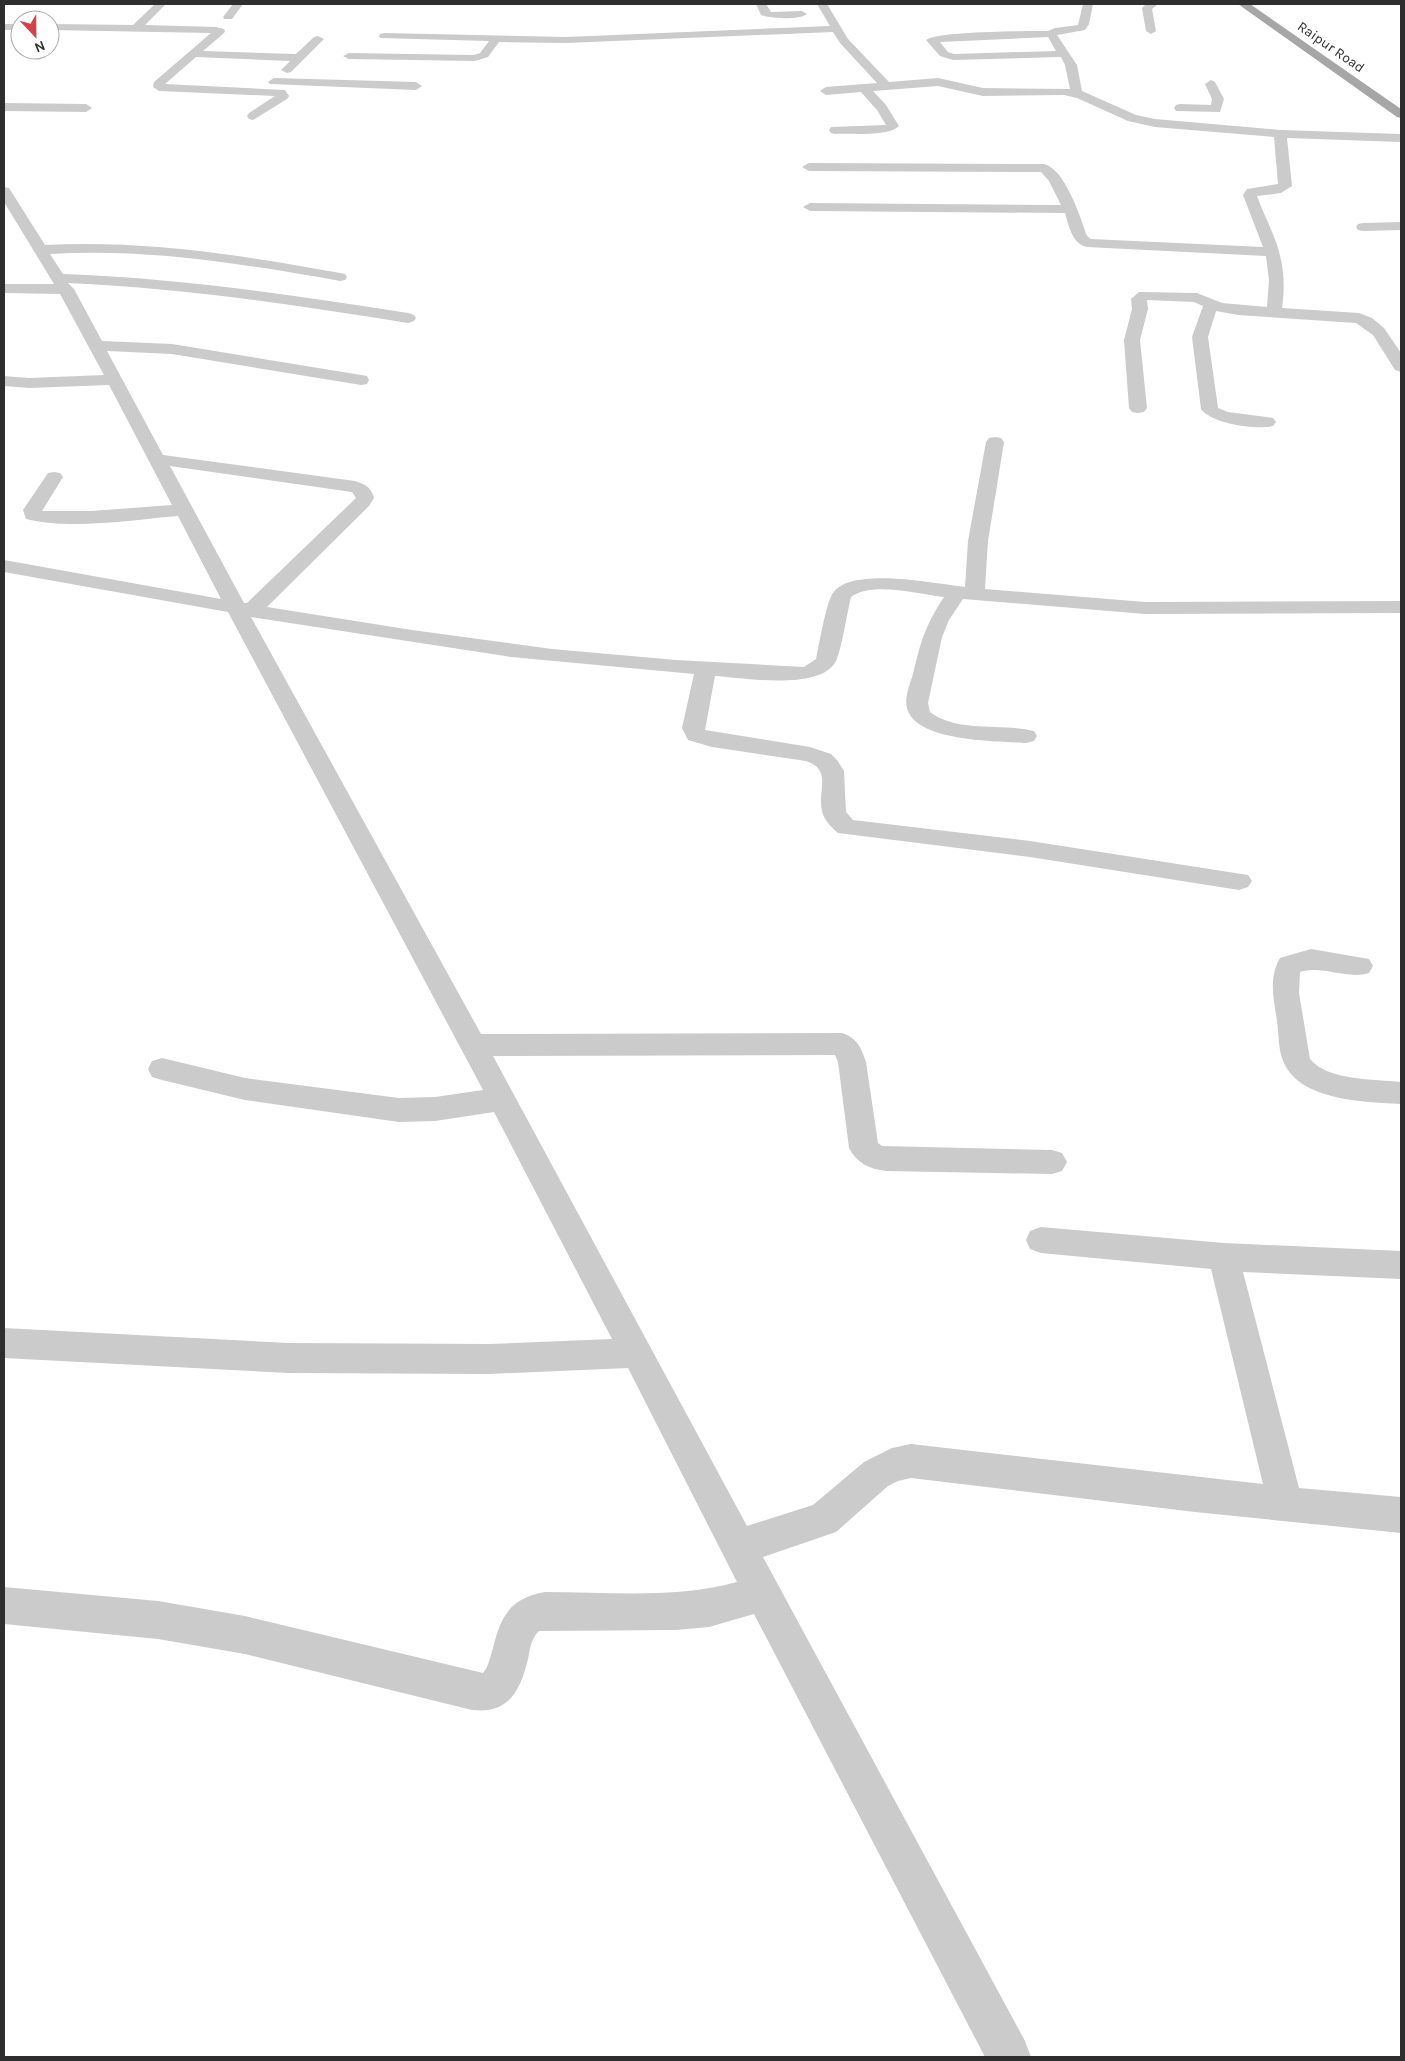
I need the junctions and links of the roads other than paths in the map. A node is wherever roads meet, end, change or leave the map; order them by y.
1 (238, 4) edge
2 (762, 4) edge
3 (1088, 4) edge
4 (1153, 4) edge
5 (1243, 4) edge
6 (158, 7) edge
7 (824, 9) edge
8 (136, 10) dead end
9 (228, 17) dead end
10 (60, 27) edge
11 (136, 28) junction
12 (836, 29) junction
13 (1151, 31) dead end
14 (1052, 34) junction
15 (384, 36) dead end
16 (500, 38) junction
17 (318, 39) dead end
18 (196, 54) junction
19 (1064, 54) junction
20 (349, 56) dead end
21 (299, 58) junction
22 (274, 82) junction
23 (1212, 84) dead end
24 (416, 86) dead end
25 (886, 86) junction
26 (864, 88) junction
27 (260, 91) junction
28 (826, 91) dead end
29 (1077, 94) junction
30 (4, 106) edge
31 (1164, 107) dead end
32 (86, 108) dead end
33 (1150, 109) dead end
34 (1401, 114) edge
35 (253, 116) dead end
36 (1150, 122) junction
37 (835, 130) dead end
38 (1280, 134) junction
39 (1401, 138) edge
40 (809, 167) dead end
41 (8, 205) edge
42 (810, 207) dead end
43 (1069, 209) junction
44 (1401, 226) edge
45 (1363, 227) dead end
46 (41, 250) junction
47 (1272, 252) junction
48 (340, 277) dead end
49 (62, 284) junction
50 (4, 289) edge
51 (1211, 304) junction
52 (1274, 312) junction
53 (408, 318) dead end
54 (97, 346) junction
55 (1401, 367) edge
56 (114, 380) junction
57 (361, 380) dead end
58 (4, 381) edge
59 (1138, 408) dead end
60 (1268, 422) dead end
61 (995, 442) dead end
62 (156, 458) junction
63 (54, 477) dead end
64 (184, 510) junction
65 (4, 566) edge
66 (966, 593) junction
67 (1401, 606) edge
68 (244, 610) junction
69 (706, 669) junction
70 (1026, 736) dead end
71 (1238, 881) dead end
72 (1360, 966) dead end
73 (473, 1045) junction
74 (162, 1069) dead end
75 (1401, 1093) edge
76 (502, 1099) junction
77 (1052, 1162) dead end
78 (1041, 1240) dead end
79 (1224, 1257) junction
80 (1401, 1265) edge
81 (4, 1343) edge
82 (636, 1353) junction
83 (1285, 1504) junction
84 (1401, 1515) edge
85 (738, 1547) junction
86 (763, 1593) junction
87 (4, 1606) edge
88 (1009, 2057) edge

1 - 9 street
2 - 7 street
3 - 14 street
4 - 13 street
5 - 34 main road, Raipur Road
6 - 8 street
6 - 11 street
7 - 12 street
10 - 11 street
11 - 18 street
12 - 16 street
12 - 25 street
14 - 19 street
14 - 19 street
15 - 16 street
16 - 20 street
17 - 21 street
18 - 21 street
18 - 27 street
19 - 29 street
21 - 22 street
22 - 24 street
22 - 27 street
23 - 31 street
25 - 26 street
25 - 29 street
26 - 28 street
26 - 37 street
27 - 35 street
29 - 36 street
30 - 32 street
33 - 36 street
36 - 38 street
38 - 39 street
38 - 47 street
40 - 43 street
41 - 46 street
42 - 43 street
43 - 47 street
44 - 45 street
46 - 48 street
46 - 49 street
47 - 52 street
49 - 50 street
49 - 53 street
49 - 54 street
51 - 52 street
51 - 59 street
51 - 60 street
52 - 55 street
54 - 56 street
54 - 57 street
56 - 58 street
56 - 62 street
61 - 66 street
62 - 64 street
62 - 68 street
63 - 64 street
64 - 68 street
65 - 68 street
66 - 67 street
66 - 69 street
66 - 70 street
68 - 69 street
68 - 73 street
69 - 71 street
72 - 75 street
73 - 76 street
73 - 77 street
74 - 76 street
76 - 82 street
78 - 79 street
79 - 80 street
79 - 83 street
81 - 82 street
82 - 85 street
83 - 84 street
83 - 85 street
85 - 86 street
86 - 87 street
86 - 88 street

